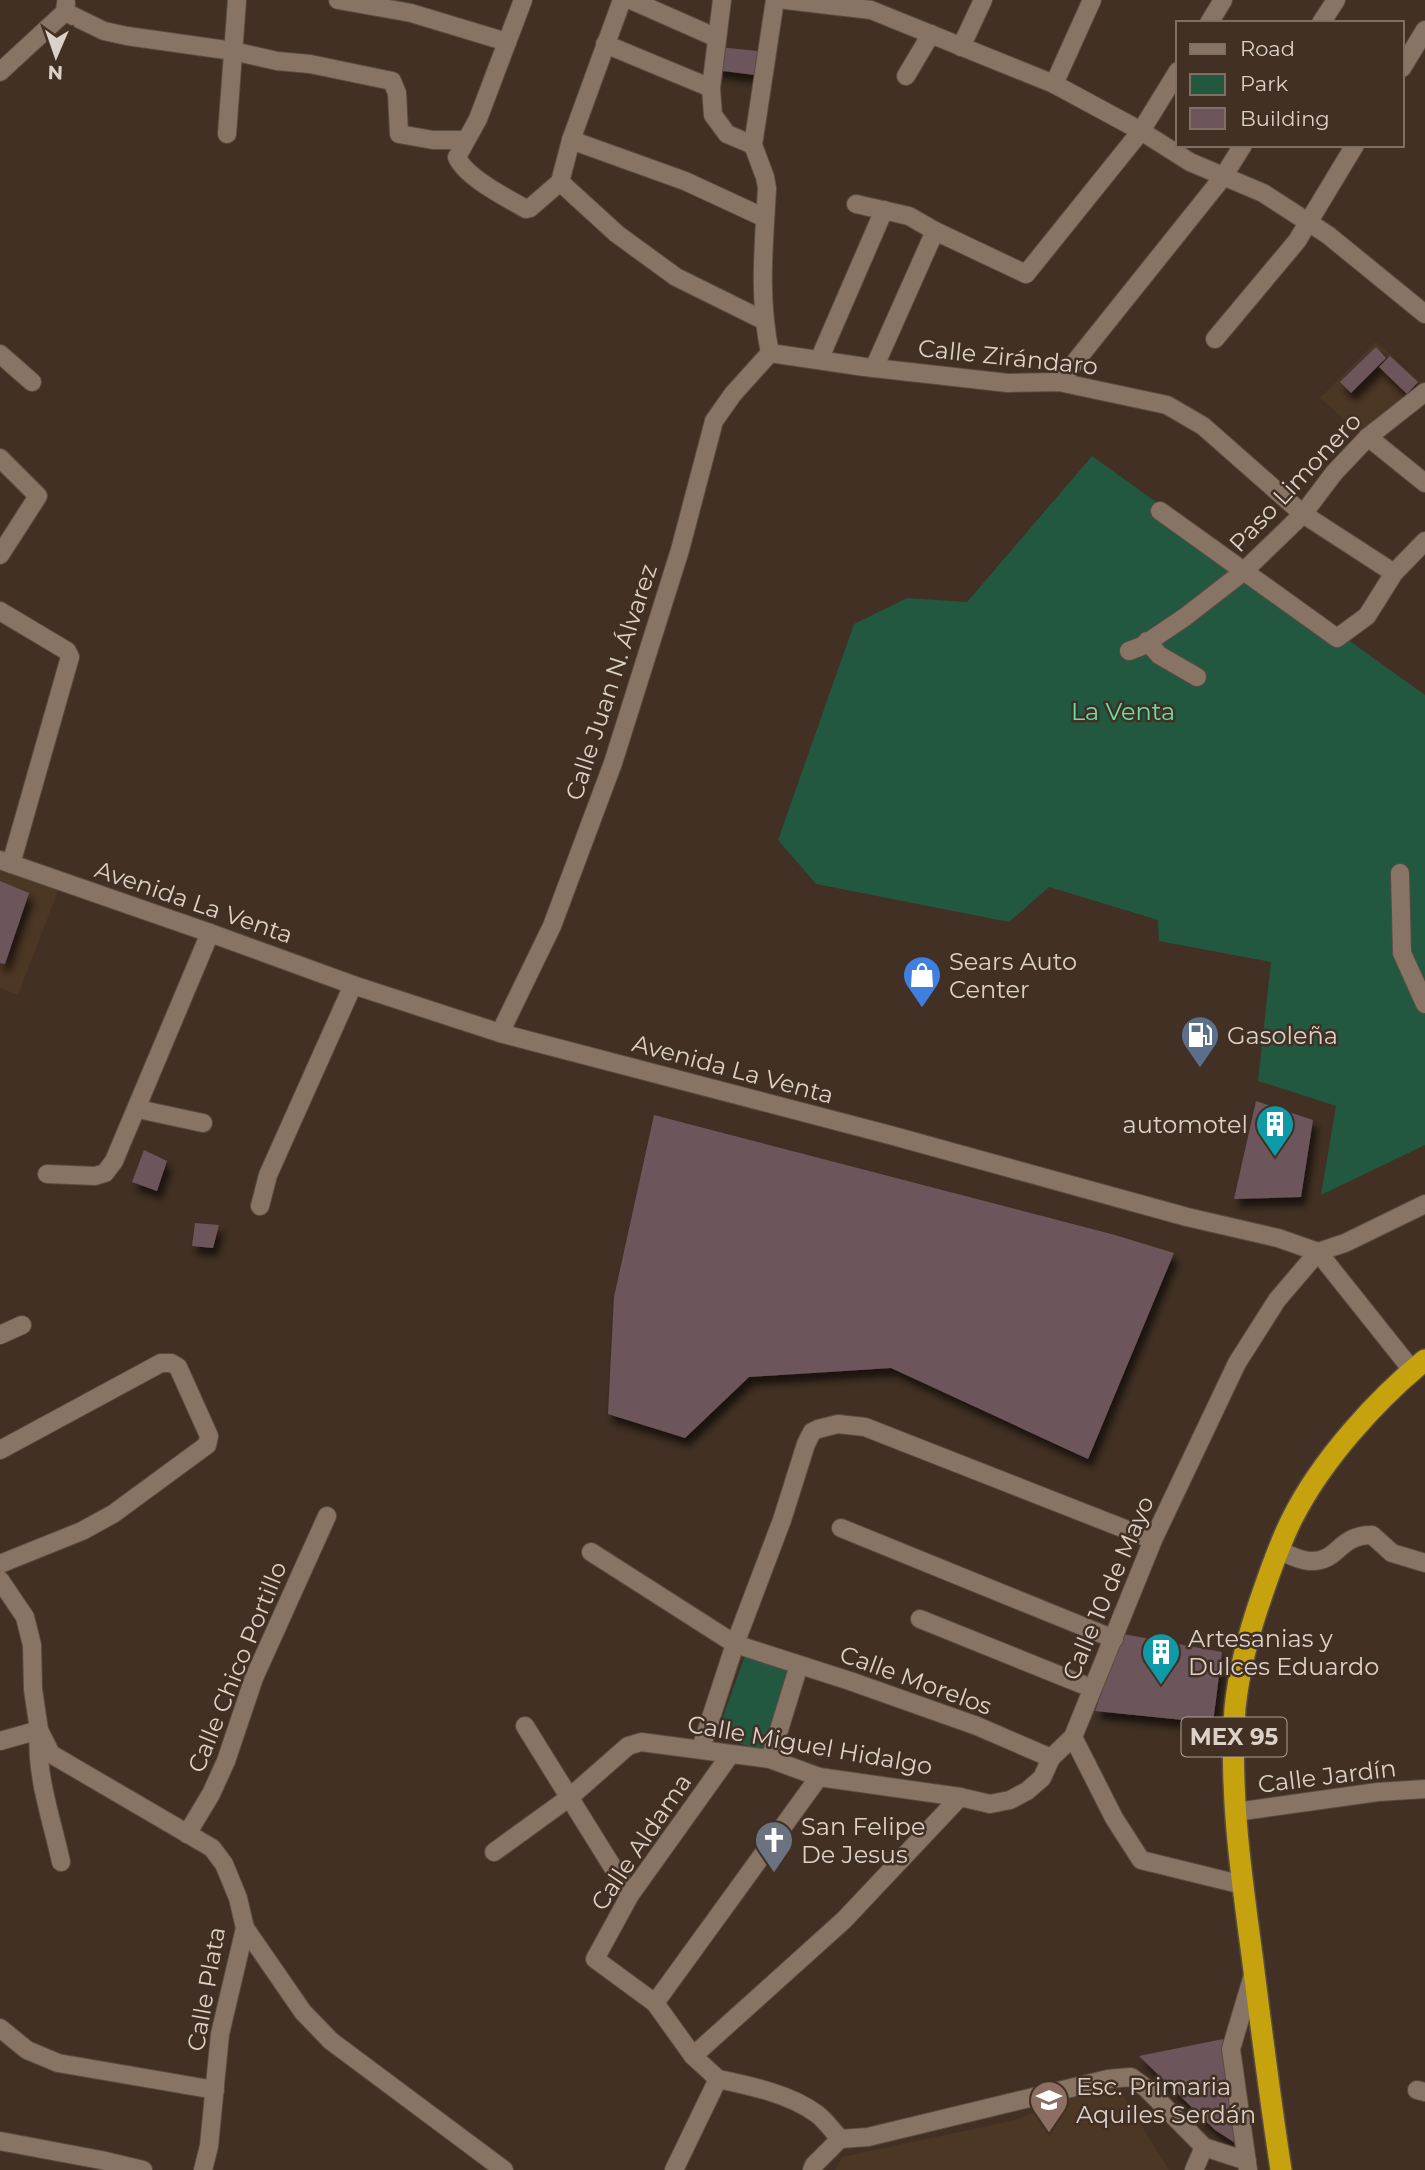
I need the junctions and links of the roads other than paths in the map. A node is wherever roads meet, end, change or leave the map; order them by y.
1 (237, 0) edge
2 (338, 0) edge
3 (523, 0) edge
4 (722, 0) edge
5 (775, 0) edge
6 (786, 0) edge
7 (983, 0) edge
8 (1092, 0) edge
9 (1223, 0) edge
10 (1336, 0) edge
11 (632, 1) edge
12 (873, 5) edge
13 (65, 6) edge
14 (1210, 21) edge
15 (1322, 21) edge
16 (1425, 30) edge
17 (931, 34) junction
18 (717, 38) junction
19 (507, 42) junction
20 (605, 44) junction
21 (961, 47) junction
22 (233, 51) junction
23 (1404, 65) edge
24 (0, 72) edge
25 (1176, 74) edge
26 (906, 76) dead end
27 (1054, 84) junction
28 (711, 88) junction
29 (1141, 131) junction
30 (228, 134) dead end
31 (464, 140) junction
32 (571, 140) junction
33 (753, 145) junction
34 (1242, 147) edge
35 (1354, 147) edge
36 (1223, 177) junction
37 (560, 182) junction
38 (856, 204) dead end
39 (884, 210) junction
40 (765, 218) junction
41 (1308, 222) junction
42 (935, 231) junction
43 (1424, 310) edge
44 (763, 320) junction
45 (1216, 340) dead end
46 (769, 353) junction
47 (0, 354) edge
48 (819, 360) junction
49 (874, 368) junction
50 (32, 382) dead end
51 (1059, 382) junction
52 (1425, 392) edge
53 (1368, 437) junction
54 (0, 458) edge
55 (1425, 483) edge
56 (1160, 510) dead end
57 (1303, 514) junction
58 (1425, 541) edge
59 (0, 555) edge
60 (1243, 572) junction
61 (1394, 573) junction
62 (0, 611) edge
63 (1147, 640) junction
64 (1129, 651) dead end
65 (1197, 677) dead end
66 (6, 862) edge
67 (1401, 873) dead end
68 (210, 933) junction
69 (353, 985) junction
70 (1425, 1004) edge
71 (500, 1033) junction
72 (138, 1109) junction
73 (203, 1123) dead end
74 (47, 1174) dead end
75 (1425, 1204) edge
76 (260, 1206) dead end
77 (1318, 1252) junction
78 (22, 1325) dead end
79 (0, 1335) edge
80 (1419, 1365) edge
81 (0, 1450) edge
82 (327, 1516) dead end
83 (841, 1528) dead end
84 (1153, 1540) junction
85 (1278, 1550) junction
86 (591, 1552) dead end
87 (1425, 1563) edge
88 (0, 1564) edge
89 (0, 1580) edge
90 (920, 1619) dead end
91 (1114, 1639) junction
92 (735, 1644) junction
93 (799, 1665) junction
94 (1091, 1688) junction
95 (525, 1726) dead end
96 (39, 1730) junction
97 (1073, 1737) junction
98 (0, 1741) edge
99 (701, 1748) junction
100 (730, 1755) junction
101 (1051, 1758) junction
102 (770, 1759) junction
103 (820, 1777) junction
104 (1425, 1789) edge
105 (570, 1797) junction
106 (960, 1797) junction
107 (1236, 1812) junction
108 (187, 1834) junction
109 (494, 1852) dead end
110 (61, 1862) dead end
111 (1243, 1885) junction
112 (630, 1895) junction
113 (245, 1928) junction
114 (1254, 1972) junction
115 (655, 2003) junction
116 (0, 2028) edge
117 (693, 2056) junction
118 (718, 2080) junction
119 (215, 2090) junction
120 (840, 2139) junction
121 (0, 2141) edge
122 (1204, 2147) junction
123 (1248, 2165) edge
124 (144, 2170) edge
125 (203, 2170) edge
126 (504, 2170) edge
127 (674, 2170) edge
128 (812, 2170) edge
129 (1194, 2170) edge
130 (1281, 2170) edge

1 - 22 street
2 - 19 street
3 - 19 street
4 - 18 street
5 - 33 street
6 - 12 street
7 - 21 street
8 - 27 street
9 - 14 street
10 - 15 street
11 - 18 street
11 - 20 street
12 - 17 street
13 - 22 street
13 - 24 street
16 - 23 street
17 - 21 street
17 - 26 street
18 - 28 street
19 - 31 street
20 - 28 street
20 - 32 street
21 - 27 street
22 - 30 street
22 - 31 street
25 - 29 street
27 - 29 street
28 - 33 street
29 - 36 street
29 - 42 street
31 - 37 street
32 - 37 street
32 - 40 street
33 - 40 street
34 - 36 street
35 - 41 street
36 - 41 street
36 - 51 street
37 - 44 street
38 - 39 street
39 - 42 street
39 - 48 street
40 - 44 street
41 - 43 street
41 - 45 street
42 - 49 street
44 - 46 street
46 - 48 street, Calle Zirándaro
46 - 71 street, Calle Juan N. Álvarez
47 - 50 street
48 - 49 street, Calle Zirándaro
49 - 51 street, Calle Zirándaro
51 - 57 street, Calle Zirándaro
52 - 53 street, Paso Limonero
53 - 55 street
53 - 57 street, Paso Limonero
54 - 59 street
56 - 60 street
57 - 60 street, Paso Limonero
57 - 61 street, Calle Zirándaro
58 - 61 street
60 - 61 street
60 - 63 street, Paso Limonero
62 - 66 street
63 - 64 street, Paso Limonero
63 - 65 street
66 - 68 street, Avenida La Venta
67 - 70 street
68 - 69 street, Avenida La Venta
68 - 72 street
69 - 71 street, Avenida La Venta
69 - 76 street
71 - 77 street, Avenida La Venta
72 - 73 street
72 - 74 street
75 - 77 street
77 - 80 street
77 - 84 street, Calle 10 de Mayo
78 - 79 street
80 - 85 highway, MEX 95
81 - 88 street
82 - 108 street, Calle Chico Portillo
83 - 91 street
84 - 91 street, Calle 10 de Mayo
84 - 92 street, Calle Aldama
85 - 87 street
85 - 107 highway, MEX 95
86 - 92 street, Calle Morelos
89 - 96 street
90 - 94 street
91 - 94 street, Calle 10 de Mayo
92 - 93 street, Calle Morelos
92 - 99 street, Calle Aldama
93 - 101 street, Calle Morelos
93 - 102 street
94 - 97 street, Calle 10 de Mayo
95 - 105 street
96 - 98 street
96 - 108 street, Calle Plata
96 - 110 street
97 - 101 street
97 - 111 street
99 - 100 street, Calle Miguel Hidalgo
99 - 105 street, Calle Miguel Hidalgo
100 - 102 street, Calle Miguel Hidalgo
100 - 112 street, Calle Aldama
101 - 106 street, Calle Miguel Hidalgo
102 - 103 street, Calle Miguel Hidalgo
103 - 106 street, Calle Miguel Hidalgo
103 - 115 street
104 - 107 street, Calle Jardín
105 - 109 street, Calle Miguel Hidalgo
105 - 112 street
106 - 117 street
107 - 111 highway, MEX 95
108 - 113 street, Calle Plata
111 - 114 highway, MEX 95
112 - 115 street, Calle Aldama
113 - 119 street, Calle Plata
113 - 126 street
114 - 123 street
114 - 130 highway, MEX 95
115 - 117 street
116 - 119 street
117 - 118 street
118 - 120 street
118 - 127 street
119 - 125 street, Calle Plata
120 - 122 street
120 - 128 street
121 - 124 street
122 - 123 street
122 - 129 street

